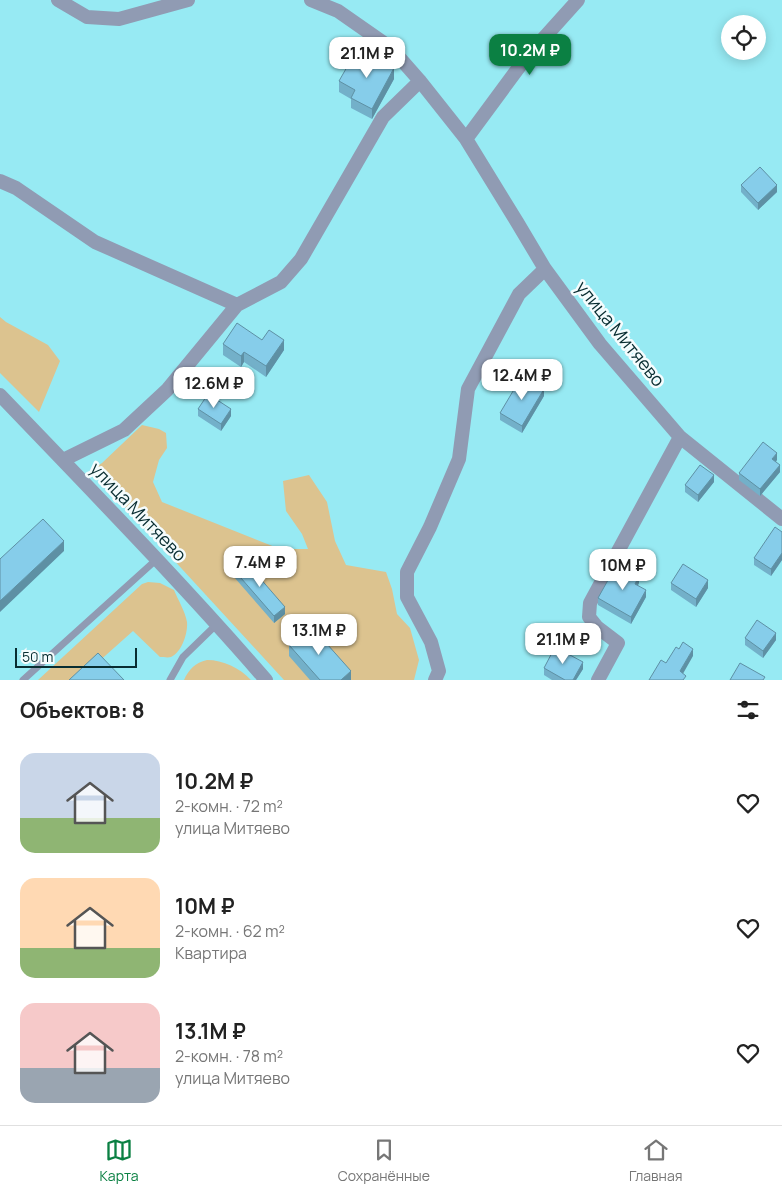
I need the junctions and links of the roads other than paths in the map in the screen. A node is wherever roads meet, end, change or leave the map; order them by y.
1 (58, 0) edge
2 (188, 0) edge
3 (311, 0) edge
4 (578, 0) edge
5 (420, 81) junction
6 (466, 139) junction
7 (0, 180) edge
8 (545, 269) junction
9 (236, 305) junction
10 (0, 395) edge
11 (680, 437) junction
12 (63, 460) junction
13 (782, 519) edge
14 (158, 559) junction
15 (218, 624) junction
16 (23, 680) edge
17 (170, 680) edge
18 (266, 680) edge
19 (435, 680) edge
20 (598, 680) edge

1 - 2 street
3 - 5 street, улица Митяево
4 - 6 street
5 - 6 street, улица Митяево
5 - 9 street
6 - 8 street, улица Митяево
7 - 9 street
8 - 11 street, улица Митяево
8 - 19 street
9 - 12 street
10 - 12 street, улица Митяево
11 - 13 street, улица Митяево
11 - 20 street
12 - 14 street, улица Митяево
14 - 15 street, улица Митяево
14 - 16 lane
15 - 17 lane
15 - 18 street, улица Митяево

